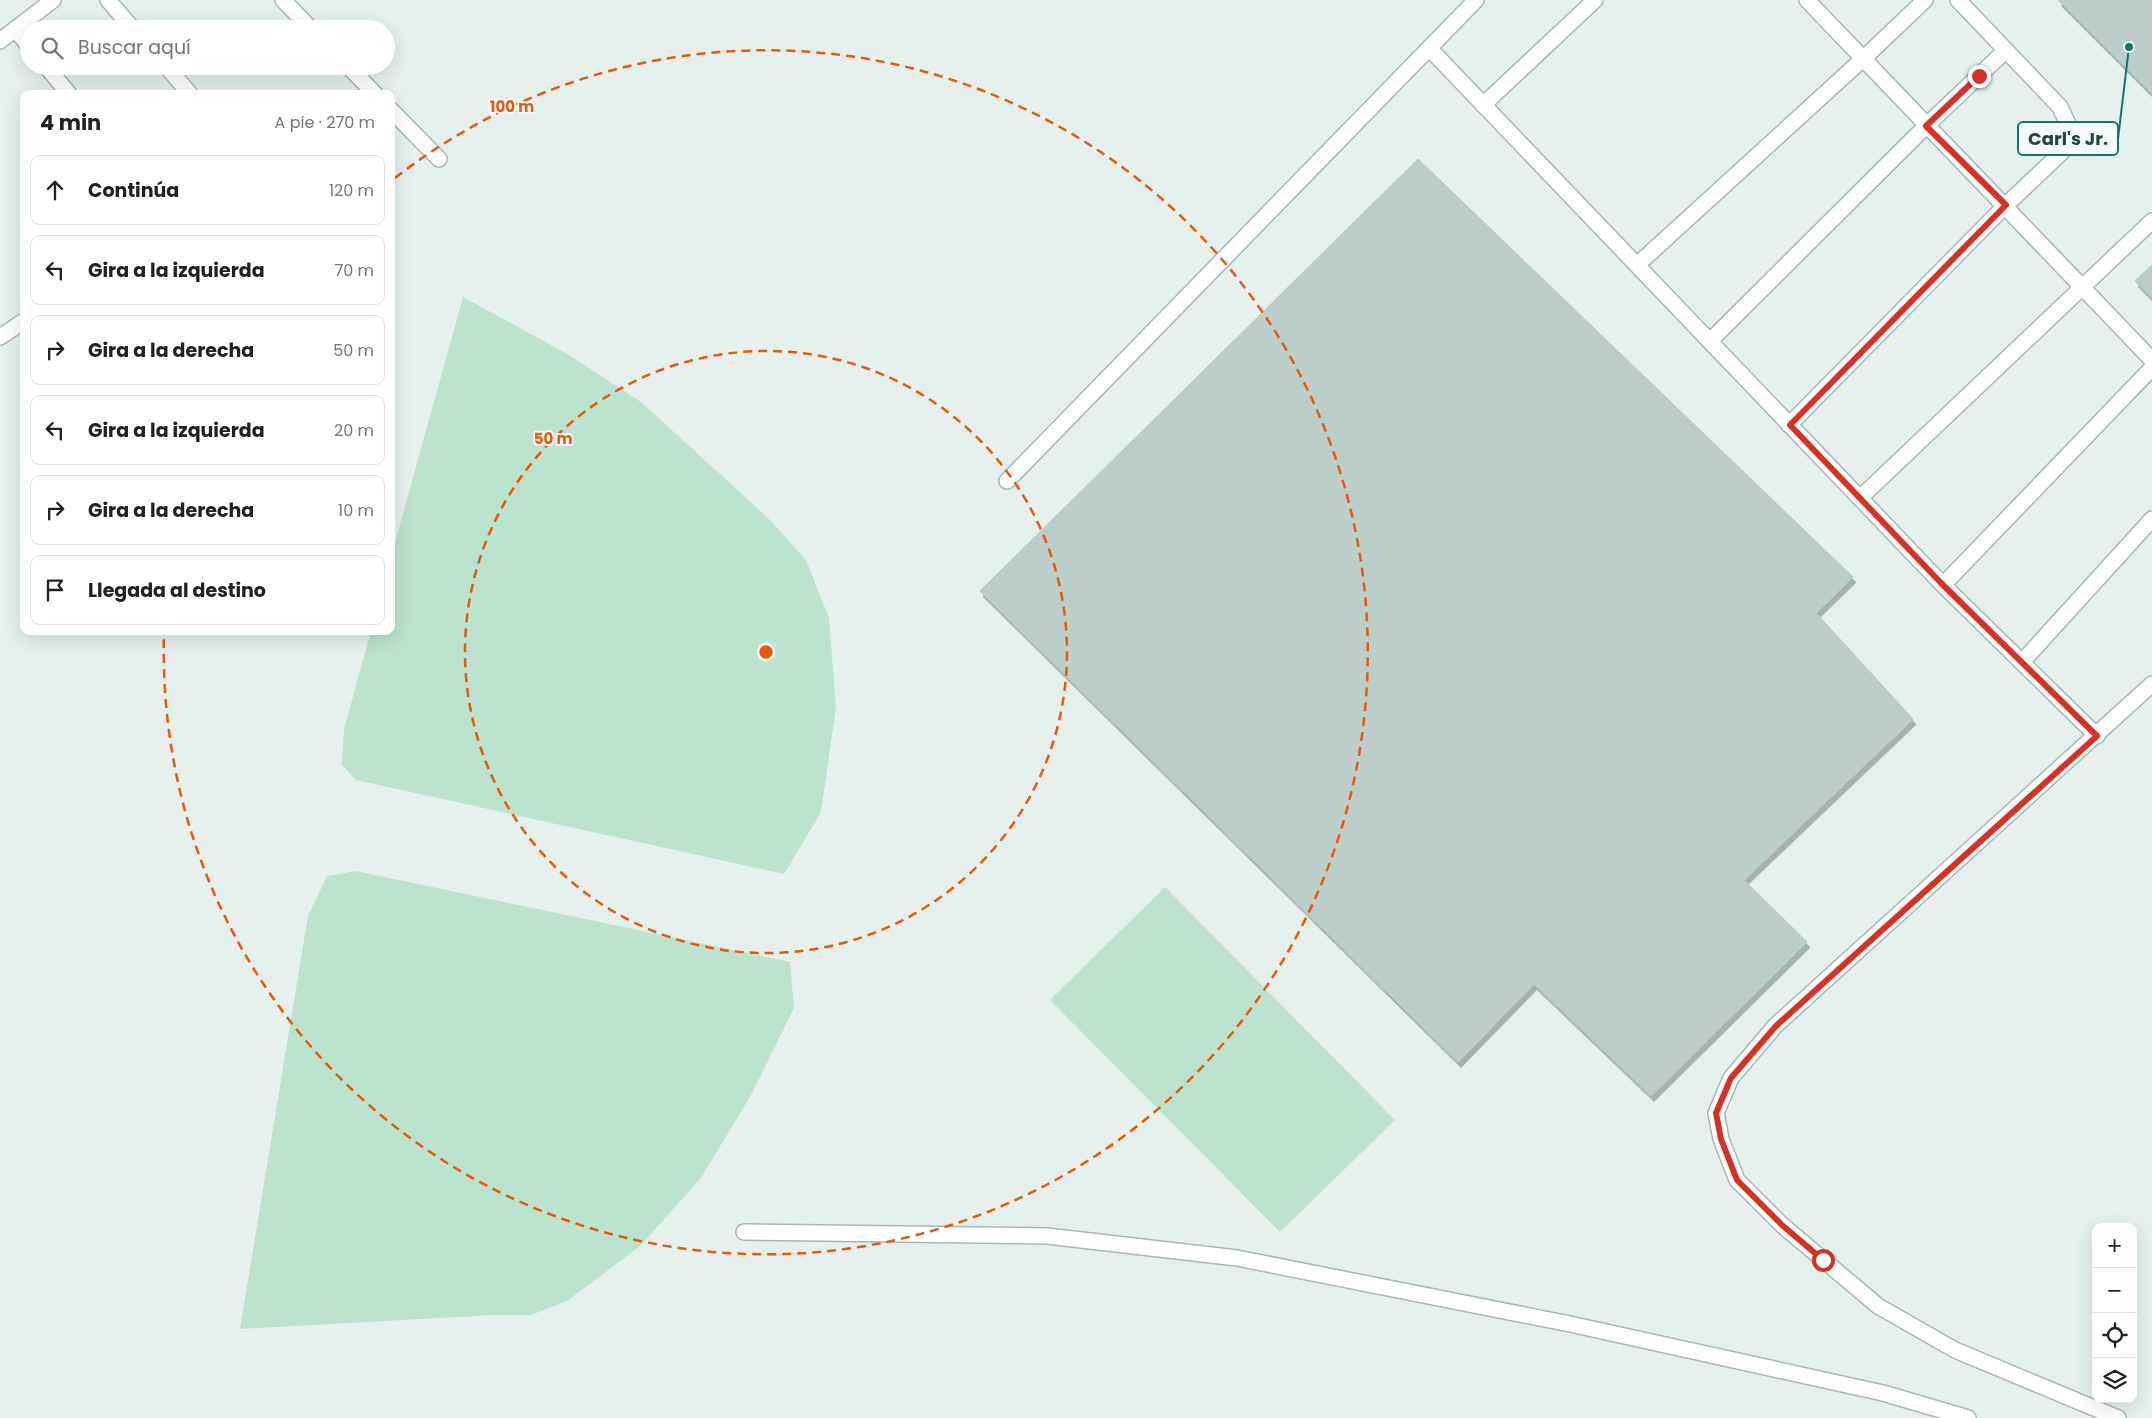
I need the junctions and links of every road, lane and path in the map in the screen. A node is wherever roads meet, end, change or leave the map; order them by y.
1 (53, 0) edge
2 (108, 0) edge
3 (283, 0) edge
4 (1476, 0) edge
5 (1594, 0) edge
6 (1807, 0) edge
7 (1925, 0) edge
8 (1958, 0) edge
9 (27, 20) edge
10 (125, 20) edge
11 (302, 20) edge
12 (20, 25) edge
13 (15, 29) junction
14 (20, 35) edge
15 (0, 41) edge
16 (1429, 48) junction
17 (2006, 50) junction
18 (1864, 58) junction
19 (53, 75) edge
20 (174, 75) edge
21 (357, 75) edge
22 (66, 90) edge
23 (187, 90) edge
24 (371, 90) edge
25 (1483, 105) junction
26 (395, 114) edge
27 (1926, 126) junction
28 (439, 159) dead end
29 (2006, 205) junction
30 (2152, 222) edge
31 (1637, 265) junction
32 (2084, 287) junction
33 (20, 324) edge
34 (0, 337) edge
35 (1710, 341) junction
36 (2152, 360) edge
37 (2152, 368) edge
38 (1790, 425) junction
39 (1007, 481) dead end
40 (1860, 498) junction
41 (2152, 519) edge
42 (1943, 585) junction
43 (2022, 662) junction
44 (2152, 684) edge
45 (2097, 736) junction
46 (744, 1232) dead end
47 (1968, 1418) edge
48 (2118, 1418) edge

1 - 9 lane
2 - 10 lane
3 - 11 lane
4 - 16 lane
5 - 25 lane
6 - 18 lane
7 - 18 lane
8 - 17 lane
12 - 13 lane
13 - 14 lane
13 - 15 lane
16 - 25 lane
16 - 39 lane
17 - 27 lane
17 - 29 lane
18 - 27 lane
18 - 31 lane
19 - 22 lane
20 - 23 lane
21 - 24 lane
25 - 31 lane
26 - 28 lane
27 - 29 lane
27 - 35 lane
29 - 32 lane
29 - 38 lane
30 - 32 lane
31 - 35 lane
32 - 36 lane
32 - 40 lane
33 - 34 lane
35 - 38 lane
37 - 42 lane
38 - 40 lane
40 - 42 lane
41 - 43 lane
42 - 43 lane
43 - 45 lane
44 - 45 lane
45 - 48 lane
46 - 47 lane

